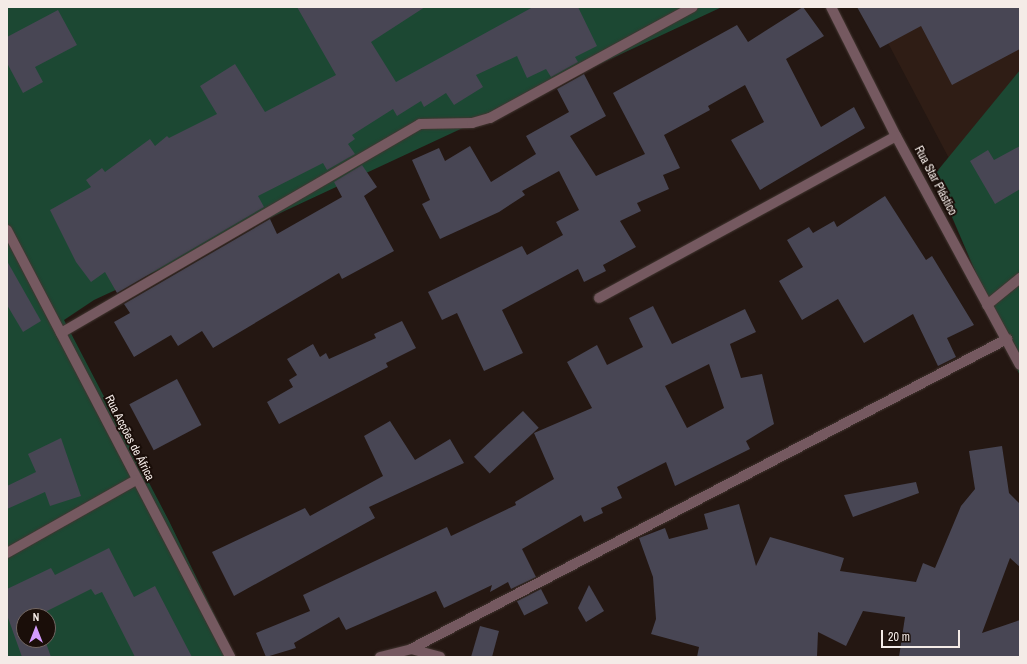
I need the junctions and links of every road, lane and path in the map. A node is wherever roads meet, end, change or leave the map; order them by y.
1 (693, 7) edge
2 (832, 7) edge
3 (896, 136) junction
4 (7, 230) edge
5 (1020, 278) edge
6 (599, 298) dead end
7 (987, 305) junction
8 (61, 333) junction
9 (1007, 339) junction
10 (1020, 365) edge
11 (136, 480) junction
12 (7, 553) edge
13 (411, 648) junction
14 (230, 657) edge
15 (380, 657) edge
16 (440, 657) edge

1 - 8 street
2 - 3 street, Rua Star Plástico
3 - 6 street
3 - 7 street, Rua Star Plástico
4 - 8 street, Rua Acções de África
5 - 7 street
7 - 9 street, Rua Star Plástico
8 - 11 street, Rua Acções de África
9 - 10 street, Rua Star Plástico
9 - 13 street
11 - 12 street
11 - 14 street, Rua Acções de África
13 - 15 street
13 - 16 street

